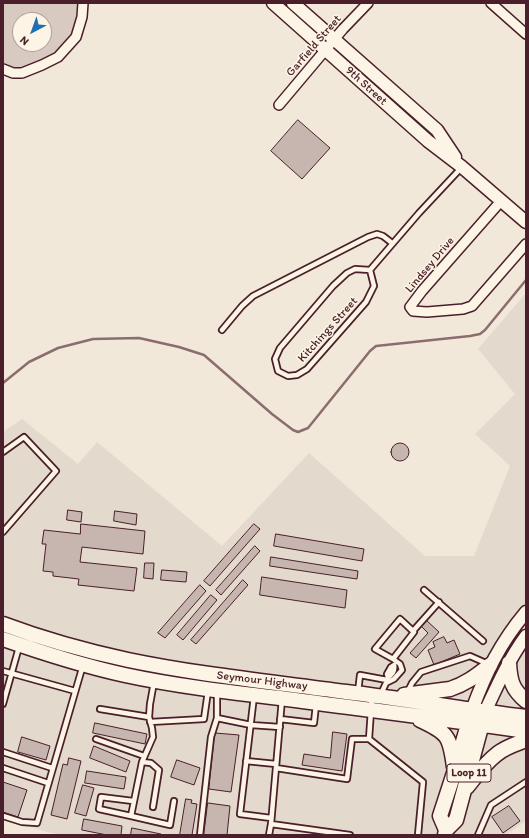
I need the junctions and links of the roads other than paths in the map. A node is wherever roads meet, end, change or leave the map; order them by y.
1 (83, 3) edge
2 (273, 3) edge
3 (293, 3) edge
4 (368, 3) edge
5 (491, 3) edge
6 (525, 30) edge
7 (334, 39) junction
8 (325, 50) junction
9 (3, 70) edge
10 (279, 104) dead end
11 (462, 167) junction
12 (501, 201) junction
13 (526, 222) edge
14 (392, 244) junction
15 (526, 244) edge
16 (370, 270) junction
17 (222, 330) dead end
18 (3, 452) edge
19 (4, 530) edge
20 (424, 590) dead end
21 (439, 602) junction
22 (526, 612) edge
23 (4, 627) edge
24 (512, 630) junction
25 (413, 631) junction
26 (525, 637) edge
27 (3, 639) edge
28 (483, 641) dead end
29 (20, 645) junction
30 (117, 658) junction
31 (395, 662) junction
32 (509, 663) junction
33 (83, 664) junction
34 (490, 665) junction
35 (3, 671) edge
36 (114, 672) junction
37 (12, 674) junction
38 (236, 678) junction
39 (387, 680) junction
40 (154, 681) junction
41 (213, 689) junction
42 (75, 691) junction
43 (235, 692) junction
44 (357, 693) junction
45 (406, 694) junction
46 (254, 695) junction
47 (380, 696) junction
48 (282, 699) junction
49 (526, 701) edge
50 (316, 703) junction
51 (3, 704) edge
52 (100, 709) dead end
53 (372, 710) junction
54 (408, 715) junction
55 (477, 717) junction
56 (526, 717) edge
57 (217, 718) junction
58 (280, 719) junction
59 (149, 720) junction
60 (251, 725) junction
61 (280, 727) junction
62 (526, 731) edge
63 (96, 739) dead end
64 (370, 739) junction
65 (526, 740) edge
66 (3, 752) edge
67 (144, 756) junction
68 (246, 761) junction
69 (142, 762) junction
70 (276, 766) junction
71 (3, 768) edge
72 (52, 768) junction
73 (454, 773) junction
74 (526, 782) edge
75 (48, 783) junction
76 (464, 791) junction
77 (134, 801) junction
78 (174, 801) dead end
79 (153, 807) dead end
80 (3, 816) edge
81 (131, 816) junction
82 (271, 818) junction
83 (270, 824) junction
84 (445, 833) edge
85 (200, 835) edge
86 (269, 835) edge
87 (350, 835) edge
88 (418, 835) edge
89 (478, 835) edge

1 - 9 street
2 - 8 street, 9th Street
3 - 7 street, 9th Street
4 - 7 street, Garfield Street
5 - 6 street
7 - 8 street, Garfield Street
7 - 11 street, 9th Street
8 - 10 street, Garfield Street
8 - 11 street, 9th Street
11 - 12 street, 9th Street
11 - 14 lane
12 - 13 street, 9th Street
12 - 15 street, Lindsey Drive
14 - 16 lane
14 - 17 lane
16 - 16 lane, Kitchings Street
18 - 19 lane
20 - 21 lane
21 - 25 lane
21 - 28 lane
22 - 24 street
23 - 30 main road, Seymour Highway
24 - 26 street
24 - 34 street
25 - 31 lane
25 - 31 lane
26 - 32 street
27 - 29 main road, Seymour Highway
29 - 33 main road, Seymour Highway
29 - 37 lane
30 - 36 main road
30 - 38 main road, Seymour Highway
31 - 39 lane
31 - 39 lane
32 - 49 main road
32 - 55 street
33 - 36 main road, Seymour Highway
33 - 42 lane
34 - 45 main road
34 - 45 lane
34 - 55 street
35 - 37 lane
36 - 40 main road, Seymour Highway
37 - 42 lane
37 - 51 lane
38 - 43 main road
38 - 44 main road, Seymour Highway
39 - 44 lane
39 - 47 lane
40 - 41 main road, Seymour Highway
40 - 59 lane
41 - 43 main road, Seymour Highway
41 - 57 lane
41 - 59 lane
42 - 72 lane
43 - 46 main road, Seymour Highway
44 - 47 main road, Seymour Highway
45 - 47 main road
46 - 48 main road, Seymour Highway
46 - 60 lane
47 - 53 lane
47 - 55 main road, Seymour Highway
48 - 50 main road, Seymour Highway
48 - 58 lane
50 - 53 main road, Seymour Highway
50 - 58 lane
52 - 59 lane
53 - 54 main road, Seymour Highway
53 - 64 lane
54 - 55 main road, Seymour Highway
54 - 73 main road
55 - 56 main road, Seymour Highway
55 - 62 main road, Seymour Highway
55 - 73 main road, Loop 11 / Loop 11
55 - 76 main road, Loop 11 / Loop 11
57 - 60 lane
57 - 85 lane
58 - 61 lane
59 - 67 lane
60 - 61 lane
60 - 68 lane
61 - 70 lane
63 - 67 lane
64 - 70 lane
64 - 88 lane
65 - 76 main road
66 - 72 lane
67 - 69 lane
68 - 70 lane
68 - 82 lane
69 - 77 lane
69 - 79 lane
70 - 82 lane
71 - 75 lane
72 - 75 lane
73 - 84 main road, Loop 11 / Loop 11
74 - 89 lane
75 - 80 lane
76 - 84 main road, Loop 11 / Loop 11
77 - 81 lane
77 - 81 lane
78 - 81 lane
82 - 83 lane
83 - 86 lane
83 - 87 lane

